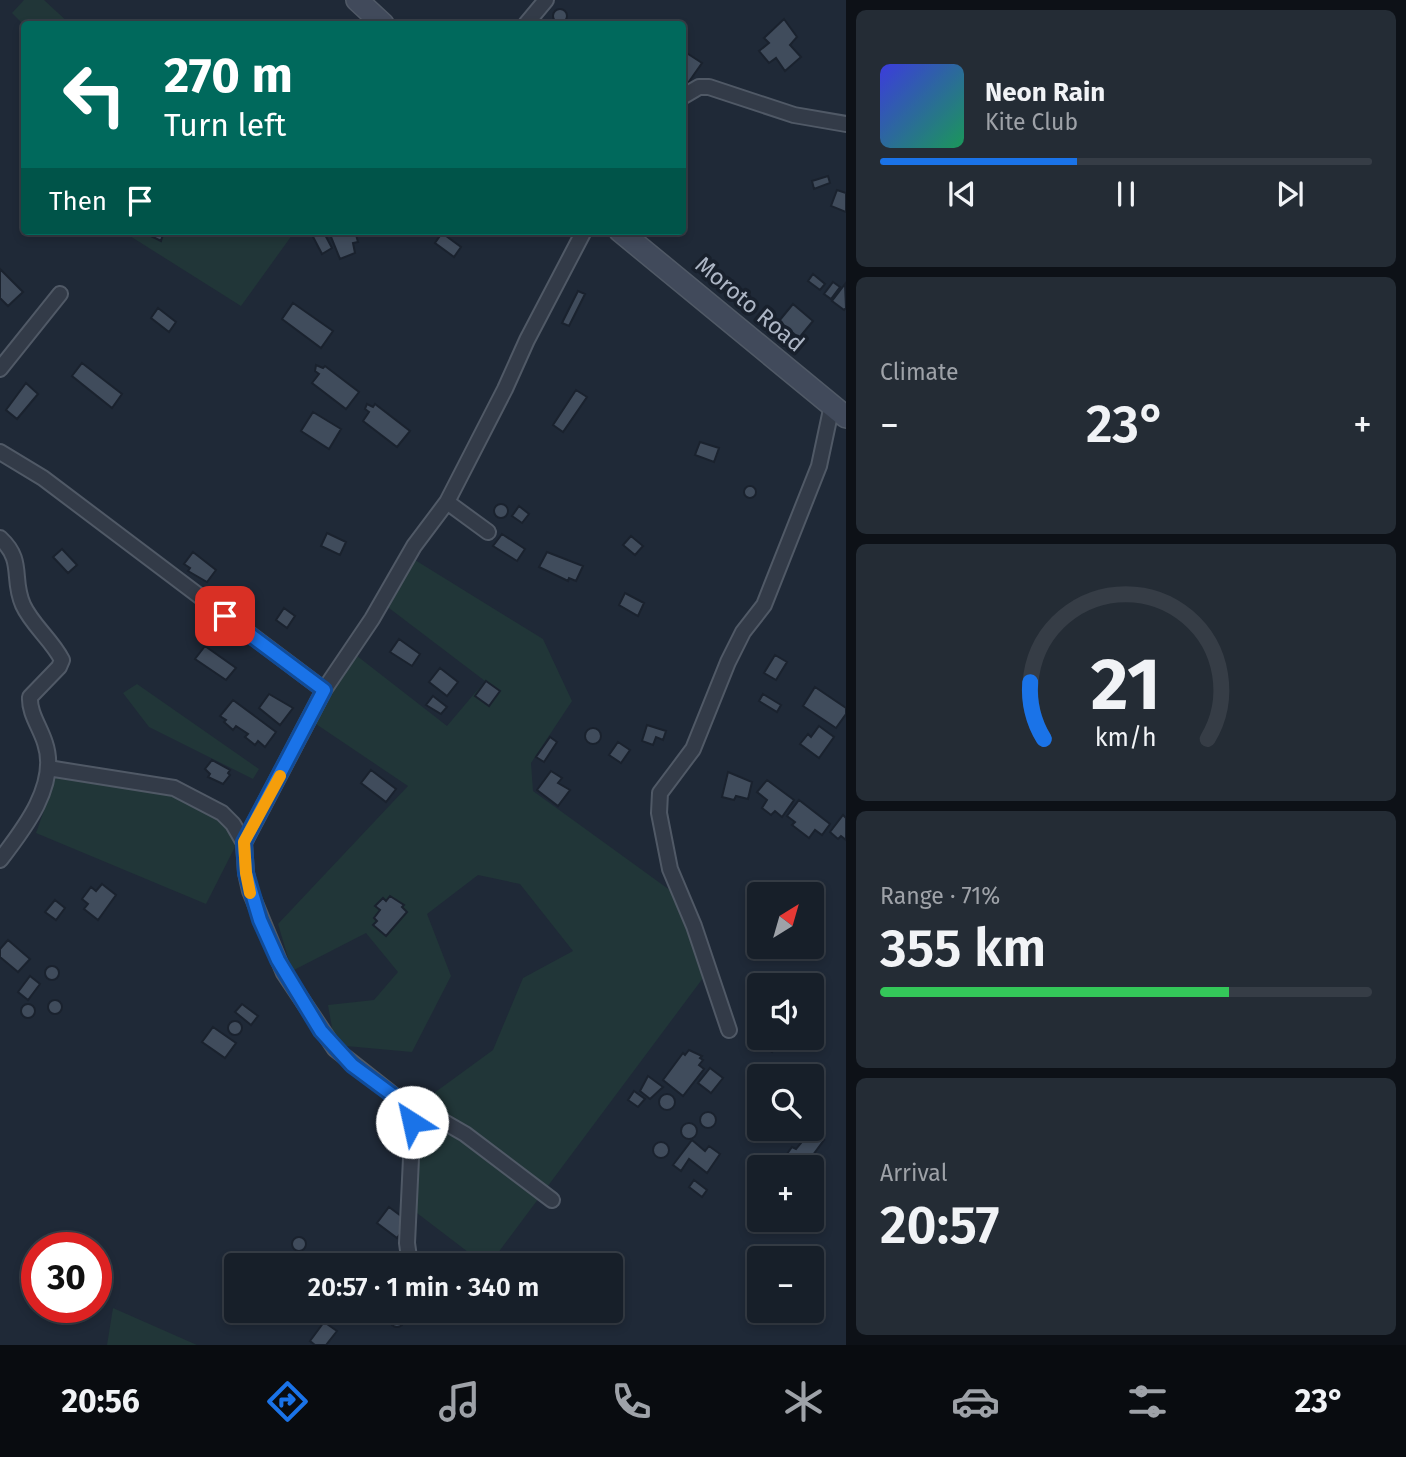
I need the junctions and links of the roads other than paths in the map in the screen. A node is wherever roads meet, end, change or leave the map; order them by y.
1 (357, 0) edge
2 (546, 0) edge
3 (380, 21) edge
4 (528, 21) edge
5 (686, 95) edge
6 (846, 124) edge
7 (582, 235) edge
8 (625, 235) edge
9 (60, 294) dead end
10 (0, 369) edge
11 (839, 411) edge
12 (0, 453) edge
13 (447, 502) junction
14 (488, 532) dead end
15 (0, 538) edge
16 (324, 690) junction
17 (48, 768) junction
18 (244, 842) junction
19 (0, 860) edge
20 (729, 1030) dead end
21 (410, 1108) junction
22 (552, 1200) dead end
23 (408, 1253) edge

1 - 3 main road
2 - 4 street
5 - 6 street
7 - 13 street
8 - 11 main road, Moroto Road
9 - 10 street
11 - 20 street
12 - 16 street
13 - 14 street
13 - 16 street
15 - 17 street
16 - 18 street
17 - 18 street
17 - 19 street
18 - 21 street
21 - 22 street
21 - 23 street

